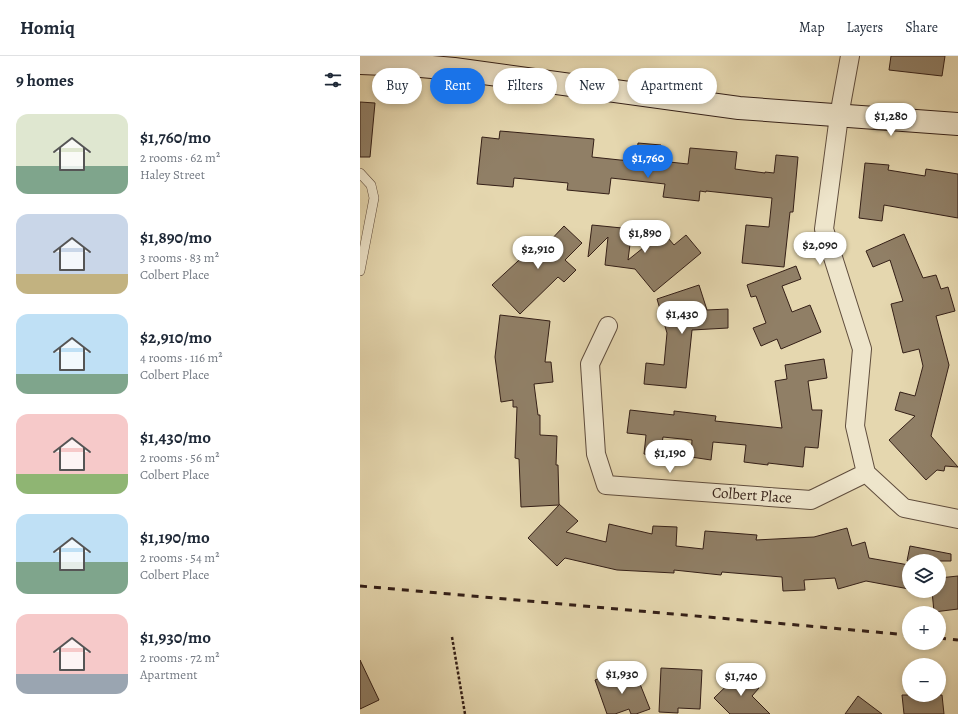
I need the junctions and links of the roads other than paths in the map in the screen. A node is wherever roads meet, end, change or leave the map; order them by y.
1 (850, 56) edge
2 (411, 59) edge
3 (360, 62) edge
4 (839, 116) junction
5 (958, 124) edge
6 (360, 173) edge
7 (360, 271) edge
8 (608, 326) dead end
9 (866, 474) junction
10 (958, 519) edge

1 - 4 street
2 - 3 street
2 - 4 street
4 - 5 street
4 - 9 street
6 - 7 lane
8 - 9 street, Colbert Place
9 - 10 street

